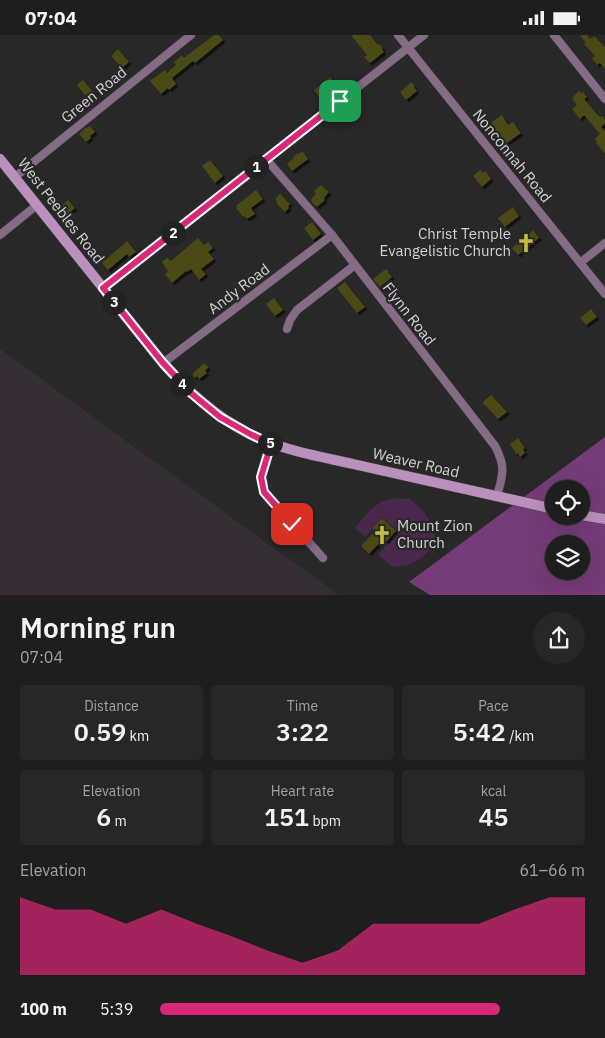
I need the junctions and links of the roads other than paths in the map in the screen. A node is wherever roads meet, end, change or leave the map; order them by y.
1 (191, 35) edge
2 (398, 35) edge
3 (424, 35) edge
4 (554, 35) edge
5 (408, 48) junction
6 (605, 99) edge
7 (0, 159) edge
8 (266, 159) junction
9 (15, 177) junction
10 (37, 205) junction
11 (0, 235) edge
12 (332, 235) junction
13 (605, 243) edge
14 (580, 263) junction
15 (355, 265) junction
16 (103, 288) junction
17 (605, 294) edge
18 (287, 329) dead end
19 (163, 363) junction
20 (271, 444) junction
21 (497, 496) junction
22 (545, 507) edge
23 (590, 516) edge
24 (605, 519) edge
25 (323, 558) dead end

1 - 9 street, Green Road
2 - 5 street, Nonconnah Road
3 - 5 street
4 - 6 street
5 - 8 street
5 - 14 street, Nonconnah Road
7 - 9 main road, West Peebles Road
8 - 12 street, Flynn Road
8 - 16 street
9 - 10 main road, West Peebles Road
10 - 11 street
10 - 16 main road, West Peebles Road
12 - 15 street, Flynn Road
12 - 19 street, Andy Road
13 - 14 street
14 - 17 street, Nonconnah Road
15 - 18 street
15 - 21 street, Flynn Road
16 - 19 main road, West Peebles Road
19 - 20 main road, West Peebles Road
20 - 21 main road, Weaver Road
20 - 25 street
21 - 22 main road, Weaver Road
23 - 24 main road

